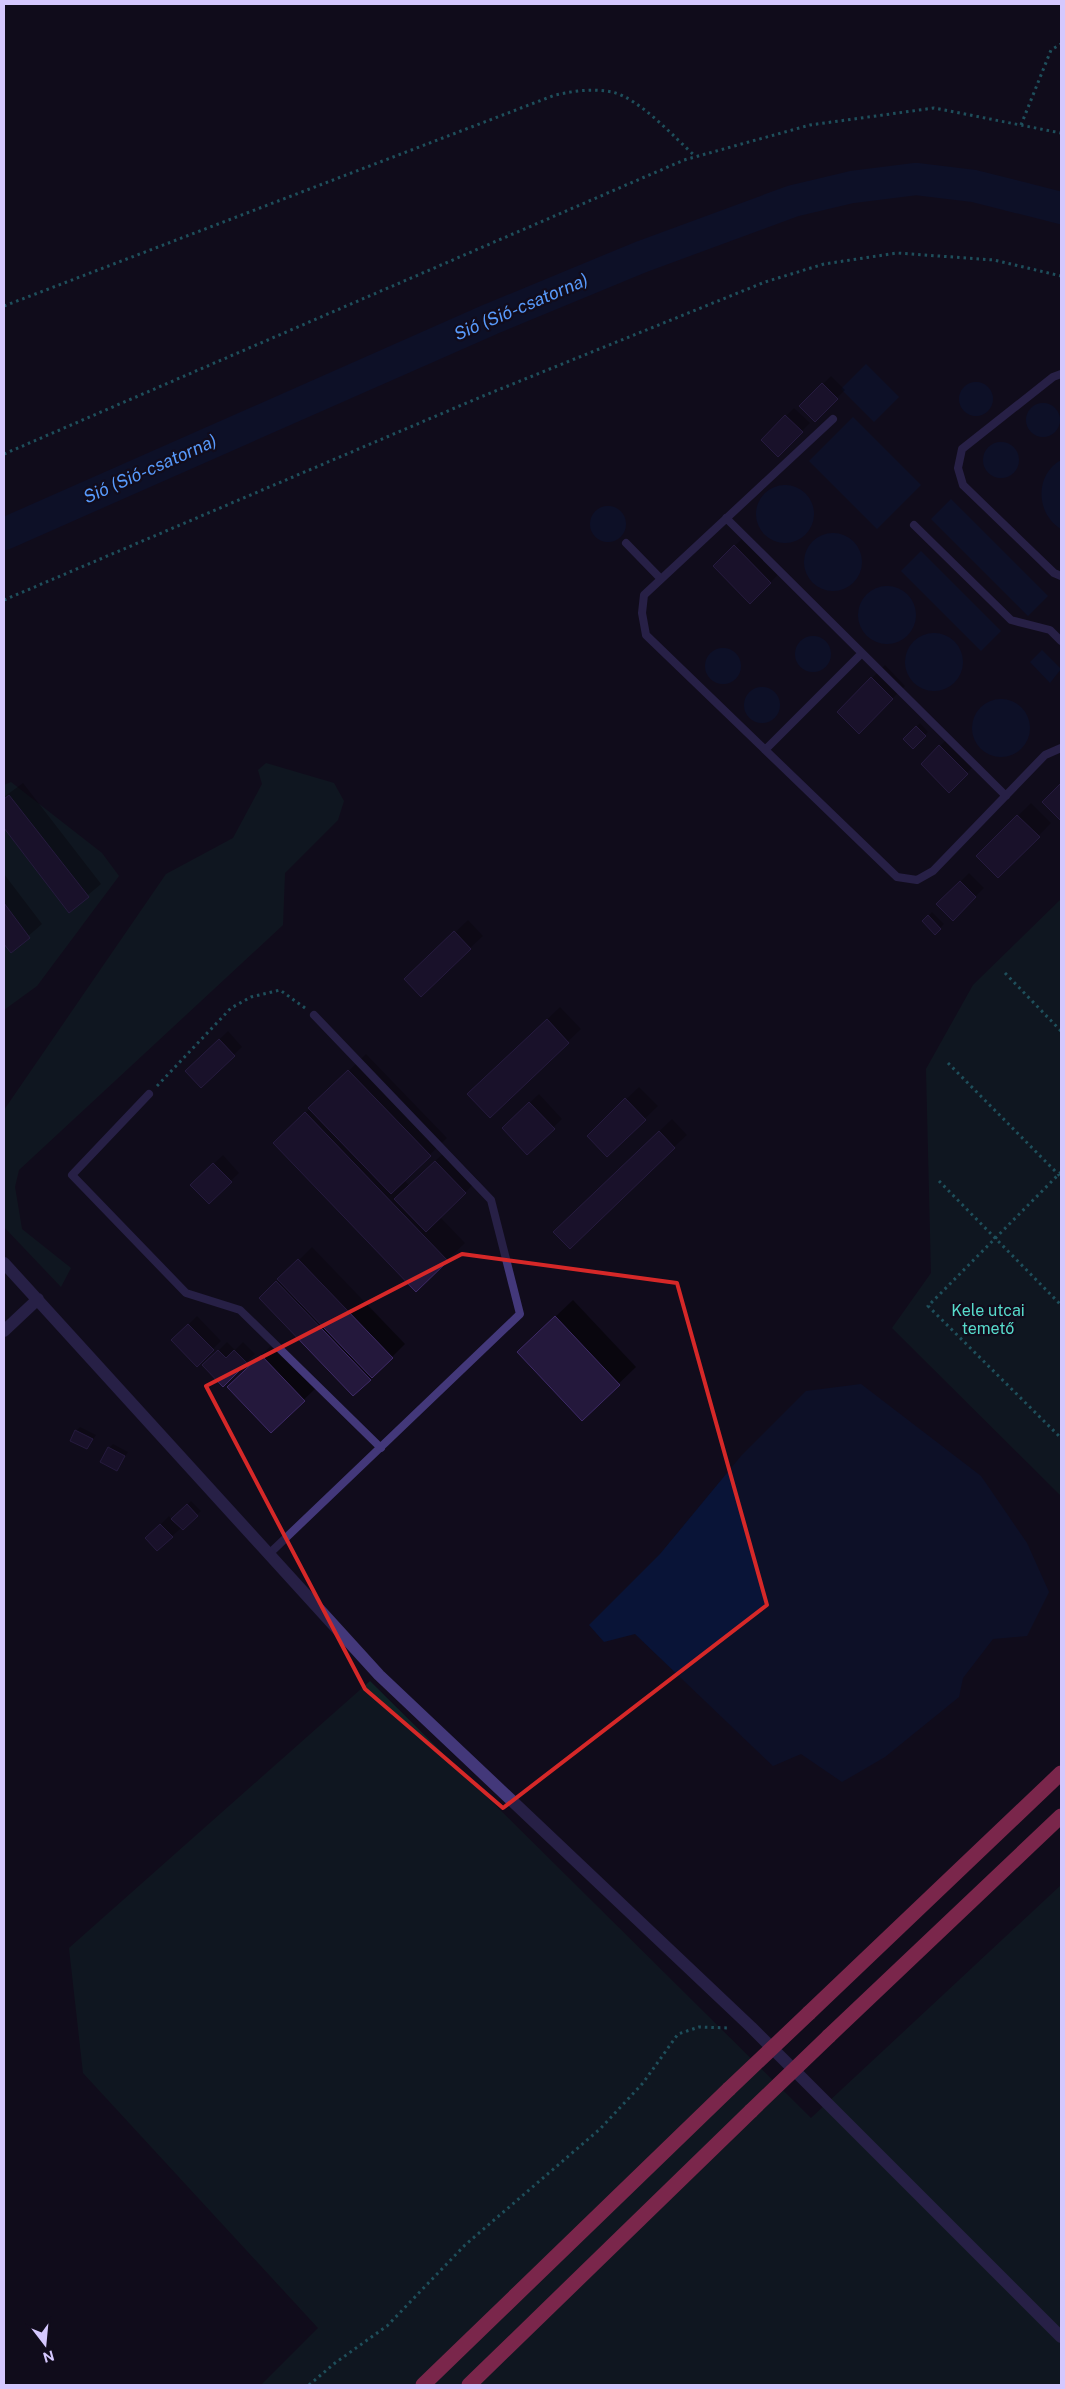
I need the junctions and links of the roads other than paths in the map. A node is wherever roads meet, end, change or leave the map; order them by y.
1 (1061, 374) edge
2 (832, 419) dead end
3 (726, 518) junction
4 (914, 525) dead end
5 (626, 542) dead end
6 (1061, 576) edge
7 (661, 578) junction
8 (1061, 641) edge
9 (862, 653) junction
10 (1061, 748) edge
11 (765, 750) junction
12 (1006, 796) junction
13 (314, 1015) road end
14 (149, 1094) road end
15 (4, 1263) edge
16 (38, 1299) junction
17 (4, 1331) edge
18 (381, 1448) junction
19 (270, 1553) junction
20 (1061, 1773) edge
21 (1061, 1816) edge
22 (1061, 2336) edge
23 (422, 2385) edge
24 (469, 2385) edge

1 - 6 lane
2 - 3 lane
3 - 7 lane
3 - 9 lane
4 - 8 lane
5 - 7 lane
7 - 11 lane
9 - 11 lane
9 - 12 lane
10 - 12 lane
11 - 12 lane
13 - 18 lane
14 - 18 lane
15 - 16 street
16 - 17 street
16 - 19 street
18 - 19 lane
19 - 22 street
20 - 23 highway, bridge
21 - 24 highway, bridge

